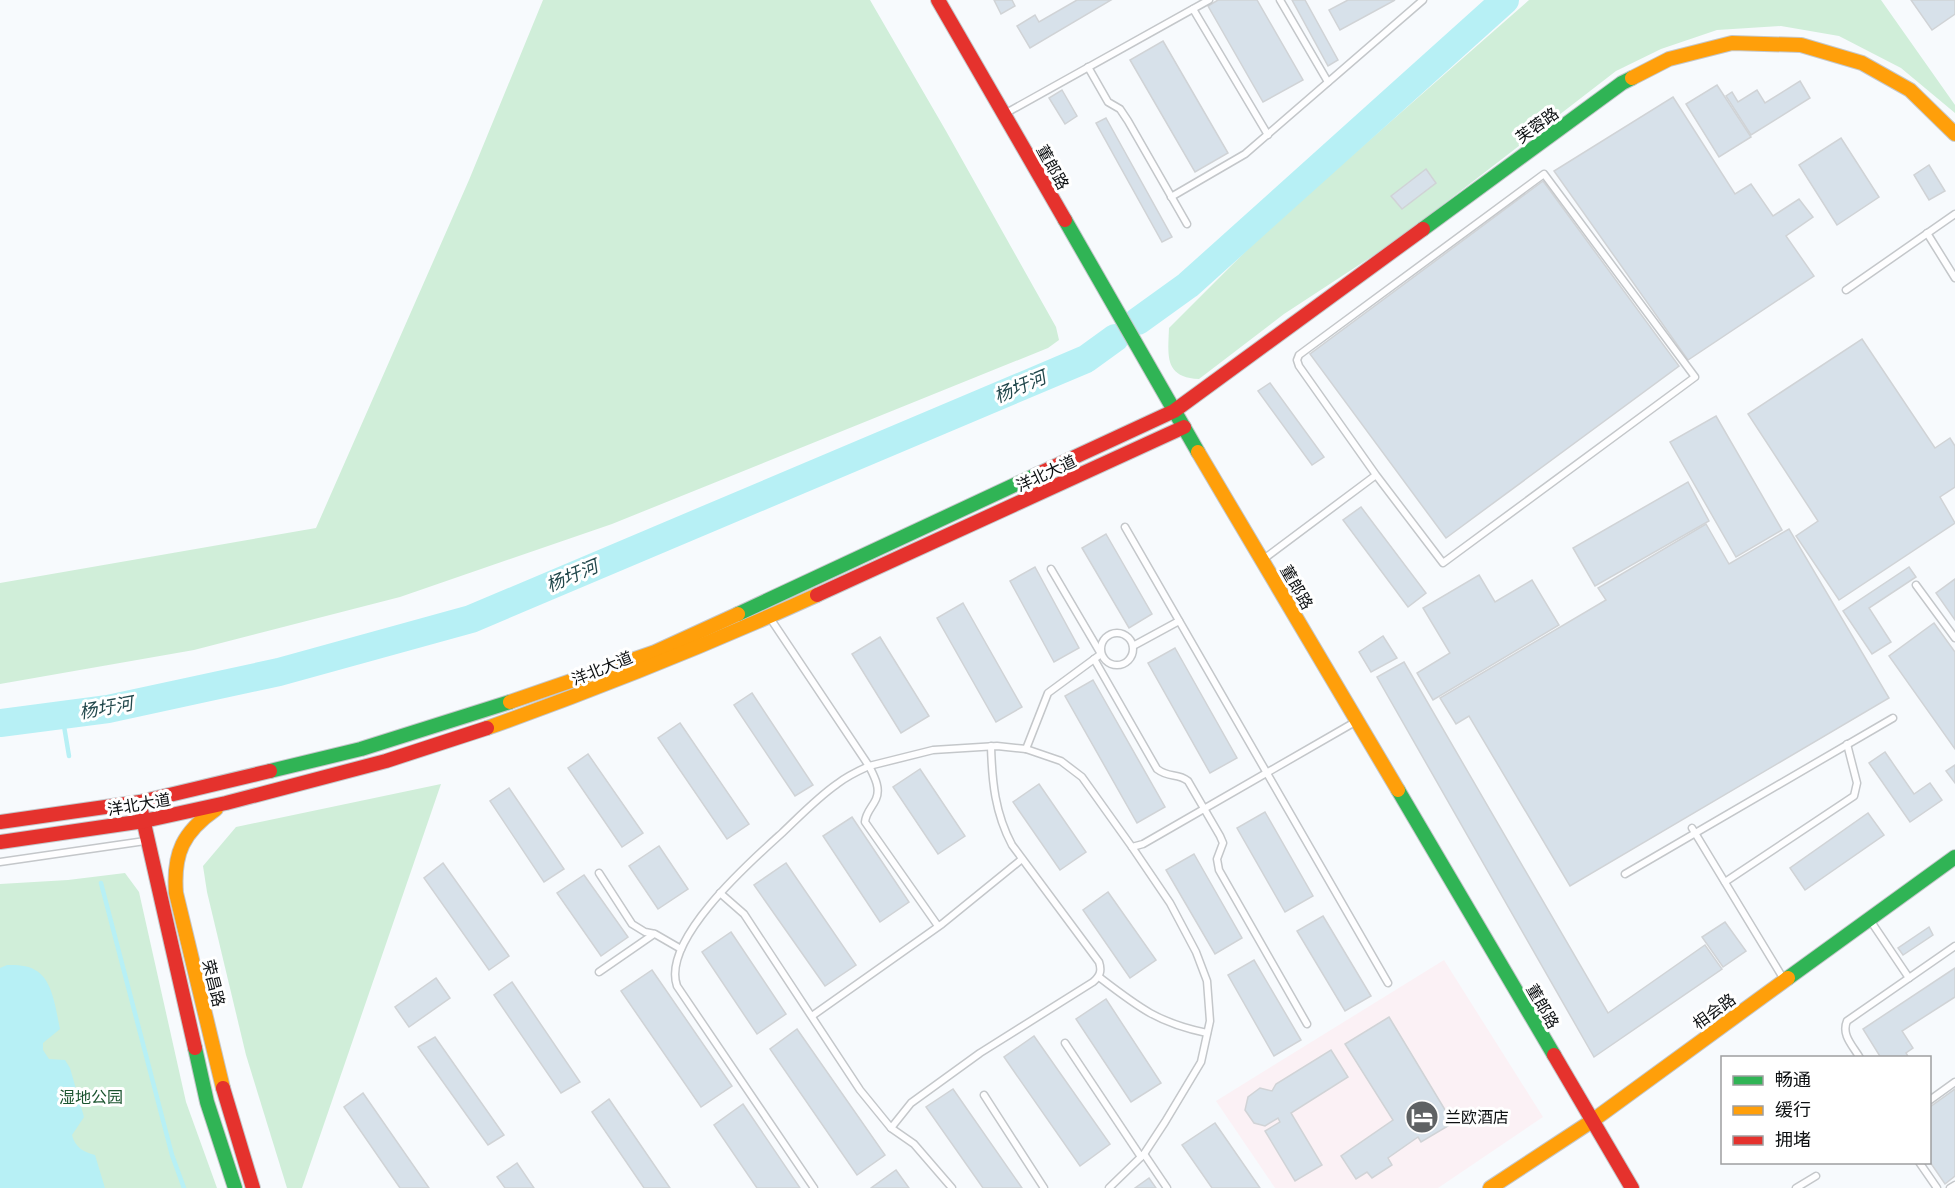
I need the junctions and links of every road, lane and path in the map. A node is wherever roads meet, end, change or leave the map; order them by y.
1 (938, 0) edge
2 (1209, 0) edge
3 (1280, 0) edge
4 (1423, 0) edge
5 (1193, 9) junction
6 (1088, 67) junction
7 (1328, 82) junction
8 (1005, 114) junction
9 (1955, 134) edge
10 (1268, 135) junction
11 (1171, 196) junction
12 (1955, 214) edge
13 (1187, 224) dead end
14 (1927, 233) junction
15 (1955, 278) edge
16 (1846, 290) dead end
17 (1174, 411) junction
18 (1184, 427) junction
19 (1376, 475) junction
20 (1125, 527) dead end
21 (1262, 561) junction
22 (1051, 569) dead end
23 (1916, 585) dead end
24 (760, 603) junction
25 (770, 617) junction
26 (1179, 621) junction
27 (1955, 638) edge
28 (1133, 646) junction
29 (1101, 654) junction
30 (1094, 659) junction
31 (1893, 718) dead end
32 (1356, 721) junction
33 (1847, 744) junction
34 (991, 746) junction
35 (1026, 749) junction
36 (869, 766) junction
37 (1266, 773) junction
38 (140, 802) junction
39 (226, 803) junction
40 (1204, 809) junction
41 (146, 820) junction
42 (0, 822) edge
43 (1694, 831) junction
44 (148, 840) junction
45 (0, 842) edge
46 (1132, 847) junction
47 (1955, 857) edge
48 (1022, 859) junction
49 (0, 862) edge
50 (173, 872) junction
51 (598, 873) dead end
52 (1625, 874) dead end
53 (1725, 882) junction
54 (720, 892) junction
55 (1870, 919) junction
56 (938, 926) junction
57 (655, 934) junction
58 (1955, 946) edge
59 (681, 949) junction
60 (599, 972) dead end
61 (1099, 977) junction
62 (1909, 978) junction
63 (1784, 981) junction
64 (1388, 983) dead end
65 (812, 1016) junction
66 (1307, 1024) dead end
67 (1207, 1033) junction
68 (1065, 1043) dead end
69 (1859, 1056) edge
70 (1955, 1082) edge
71 (984, 1095) dead end
72 (1931, 1100) edge
73 (1592, 1121) junction
74 (891, 1128) junction
75 (1142, 1155) junction
76 (1920, 1164) edge
77 (1816, 1176) dead end
78 (1955, 1185) edge
79 (235, 1188) edge
80 (253, 1188) edge
81 (814, 1188) edge
82 (952, 1188) edge
83 (1044, 1188) edge
84 (1109, 1188) edge
85 (1167, 1188) edge
86 (1490, 1188) edge
87 (1632, 1188) edge
88 (1796, 1188) edge
89 (1937, 1188) edge
90 (1950, 1188) edge

1 - 8 street, 董郎路
2 - 5 lane
3 - 7 lane
4 - 7 lane
5 - 6 lane
5 - 10 lane
6 - 8 lane
6 - 11 lane
7 - 10 lane
8 - 17 street, 董郎路
9 - 17 street, 芙蓉路
10 - 11 lane
11 - 13 lane
12 - 14 lane
14 - 15 lane
14 - 16 lane
17 - 18 street, 董郎路
17 - 24 street, 洋北大道
18 - 21 street, 董郎路
18 - 25 street, 洋北大道
19 - 19 lane
19 - 21 lane
20 - 26 lane
21 - 32 street, 董郎路
22 - 29 lane
23 - 27 lane
24 - 25 lane
24 - 38 street, 洋北大道
25 - 36 lane
25 - 39 street, 洋北大道
26 - 28 lane
26 - 37 lane
28 - 29 lane
28 - 29 lane
29 - 30 lane
30 - 35 lane
30 - 40 lane
31 - 33 lane
32 - 37 lane
32 - 73 street, 董郎路
33 - 43 lane
33 - 53 lane
34 - 35 lane
34 - 36 lane
34 - 48 lane
35 - 46 lane
36 - 54 lane
36 - 56 lane
37 - 40 lane
37 - 64 lane
38 - 41 street, 荣昌路
38 - 42 street, 洋北大道
39 - 41 street, 洋北大道
39 - 50 street, 荣昌路
40 - 46 lane
40 - 66 lane
41 - 44 street, 荣昌路
41 - 45 street, 洋北大道
41 - 50 street
43 - 52 lane
43 - 53 lane
44 - 49 lane
44 - 79 street, 荣昌路
46 - 67 lane
47 - 55 street, 相会路
48 - 56 lane
48 - 61 lane
50 - 80 street, 荣昌路
51 - 57 lane
53 - 63 lane
54 - 59 lane
54 - 65 lane
55 - 62 lane
55 - 63 street, 相会路
56 - 65 lane
57 - 59 lane
57 - 60 lane
58 - 62 lane
59 - 81 lane
61 - 67 lane
61 - 74 lane
62 - 69 lane
63 - 73 street, 相会路
65 - 74 lane
67 - 75 lane
68 - 75 lane
70 - 72 lane
71 - 83 lane
73 - 86 street, 相会路
73 - 87 street, 董郎路
74 - 82 lane
75 - 84 lane
75 - 85 lane
76 - 89 lane
77 - 88 lane
78 - 90 lane

